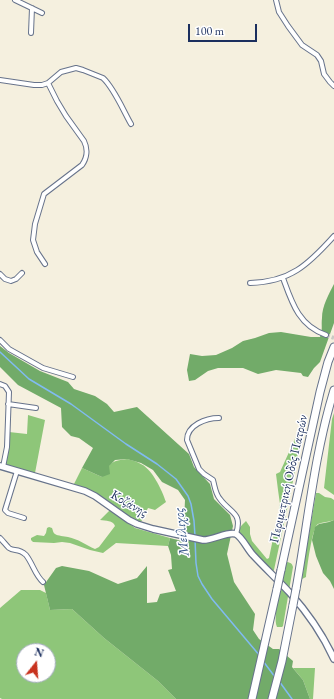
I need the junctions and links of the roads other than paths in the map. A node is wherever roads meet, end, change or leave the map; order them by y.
1 (15, 0) edge
2 (276, 0) edge
3 (32, 8) junction
4 (42, 13) dead end
5 (31, 33) dead end
6 (0, 80) edge
7 (48, 83) junction
8 (334, 86) edge
9 (131, 124) dead end
10 (334, 236) edge
11 (45, 264) dead end
12 (22, 273) dead end
13 (0, 274) edge
14 (283, 278) junction
15 (250, 283) dead end
16 (326, 336) tunnel mouth
17 (0, 340) edge
18 (334, 347) edge
19 (73, 377) dead end
20 (0, 384) edge
21 (334, 390) edge
22 (8, 404) junction
23 (36, 408) dead end
24 (219, 418) dead end
25 (1, 467) edge
26 (16, 471) junction
27 (24, 518) dead end
28 (236, 534) junction
29 (0, 538) edge
30 (43, 582) dead end
31 (334, 659) edge
32 (252, 699) edge
33 (272, 699) edge

1 - 3 street
2 - 8 street
3 - 4 street
3 - 5 street
6 - 7 street
7 - 9 street
7 - 11 street
10 - 14 street
12 - 13 street
14 - 15 street
14 - 16 street
17 - 19 street
18 - 32 highway, Περιμετρική Οδός Πατρών, bridge
20 - 22 street
21 - 33 highway, Περιμετρική Οδός Πατρών, bridge
22 - 23 street
22 - 25 street
24 - 28 street
25 - 26 street, Κοζάνης
26 - 27 street
26 - 28 street, Κοζάνης
28 - 31 street
29 - 30 street

